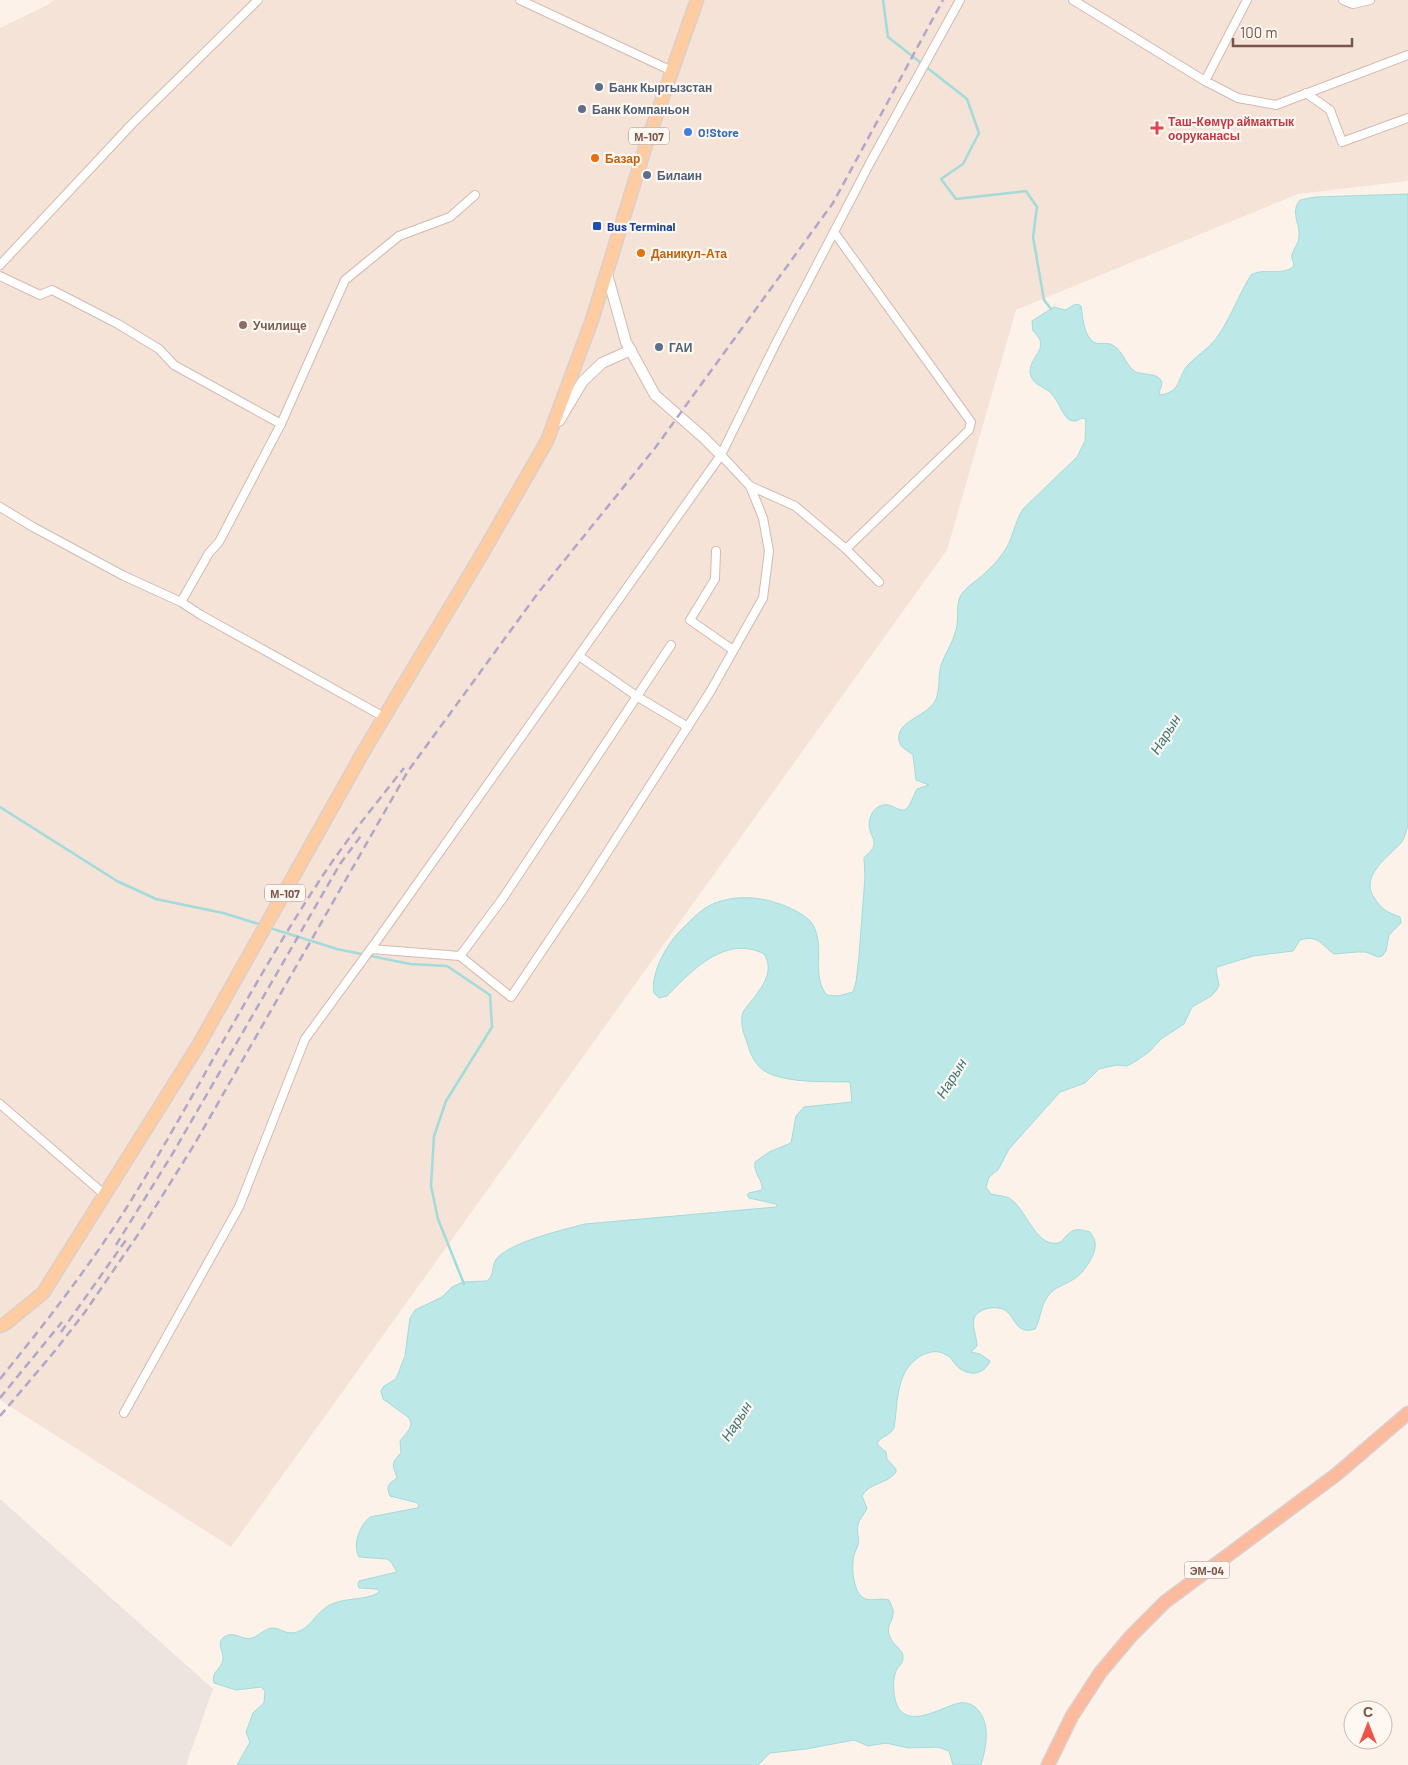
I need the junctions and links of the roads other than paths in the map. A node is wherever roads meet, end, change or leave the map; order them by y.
1 (258, 0) edge
2 (520, 0) edge
3 (697, 0) edge
4 (960, 0) edge
5 (1074, 0) edge
6 (1247, 0) edge
7 (1343, 0) edge
8 (1370, 0) edge
9 (1408, 55) edge
10 (672, 71) junction
11 (1205, 81) junction
12 (1306, 93) junction
13 (1408, 118) edge
14 (475, 195) dead end
15 (834, 232) junction
16 (0, 265) edge
17 (607, 274) junction
18 (0, 276) edge
19 (631, 350) junction
20 (281, 424) junction
21 (547, 441) junction
22 (721, 456) junction
23 (750, 486) junction
24 (0, 506) edge
25 (846, 548) junction
26 (716, 551) dead end
27 (879, 582) dead end
28 (181, 602) junction
29 (671, 645) dead end
30 (733, 650) junction
31 (579, 656) junction
32 (638, 697) junction
33 (384, 717) junction
34 (688, 726) junction
35 (371, 950) junction
36 (460, 956) junction
37 (0, 1104) edge
38 (105, 1195) junction
39 (0, 1326) edge
40 (1408, 1413) edge
41 (124, 1414) dead end
42 (1048, 1765) edge

1 - 16 street
2 - 10 street
3 - 10 main road, М-107
4 - 15 street
5 - 11 street
6 - 11 street
7 - 8 street
9 - 12 street
10 - 17 main road, М-107
11 - 12 street
12 - 13 street
14 - 20 street
15 - 22 street
15 - 25 street
17 - 19 street
17 - 21 main road, М-107
18 - 20 street
19 - 21 street
19 - 22 street
20 - 28 street
21 - 33 main road, М-107
22 - 23 street
22 - 31 street
23 - 25 street
23 - 30 street
24 - 28 street
25 - 27 street
26 - 30 street
28 - 33 street
29 - 32 street
30 - 34 street
31 - 32 street
31 - 35 street
32 - 34 street
32 - 36 street
33 - 38 main road, М-107
34 - 36 street
35 - 36 street
35 - 41 street
37 - 38 street
38 - 39 main road, М-107
40 - 42 highway, ЭМ-04

